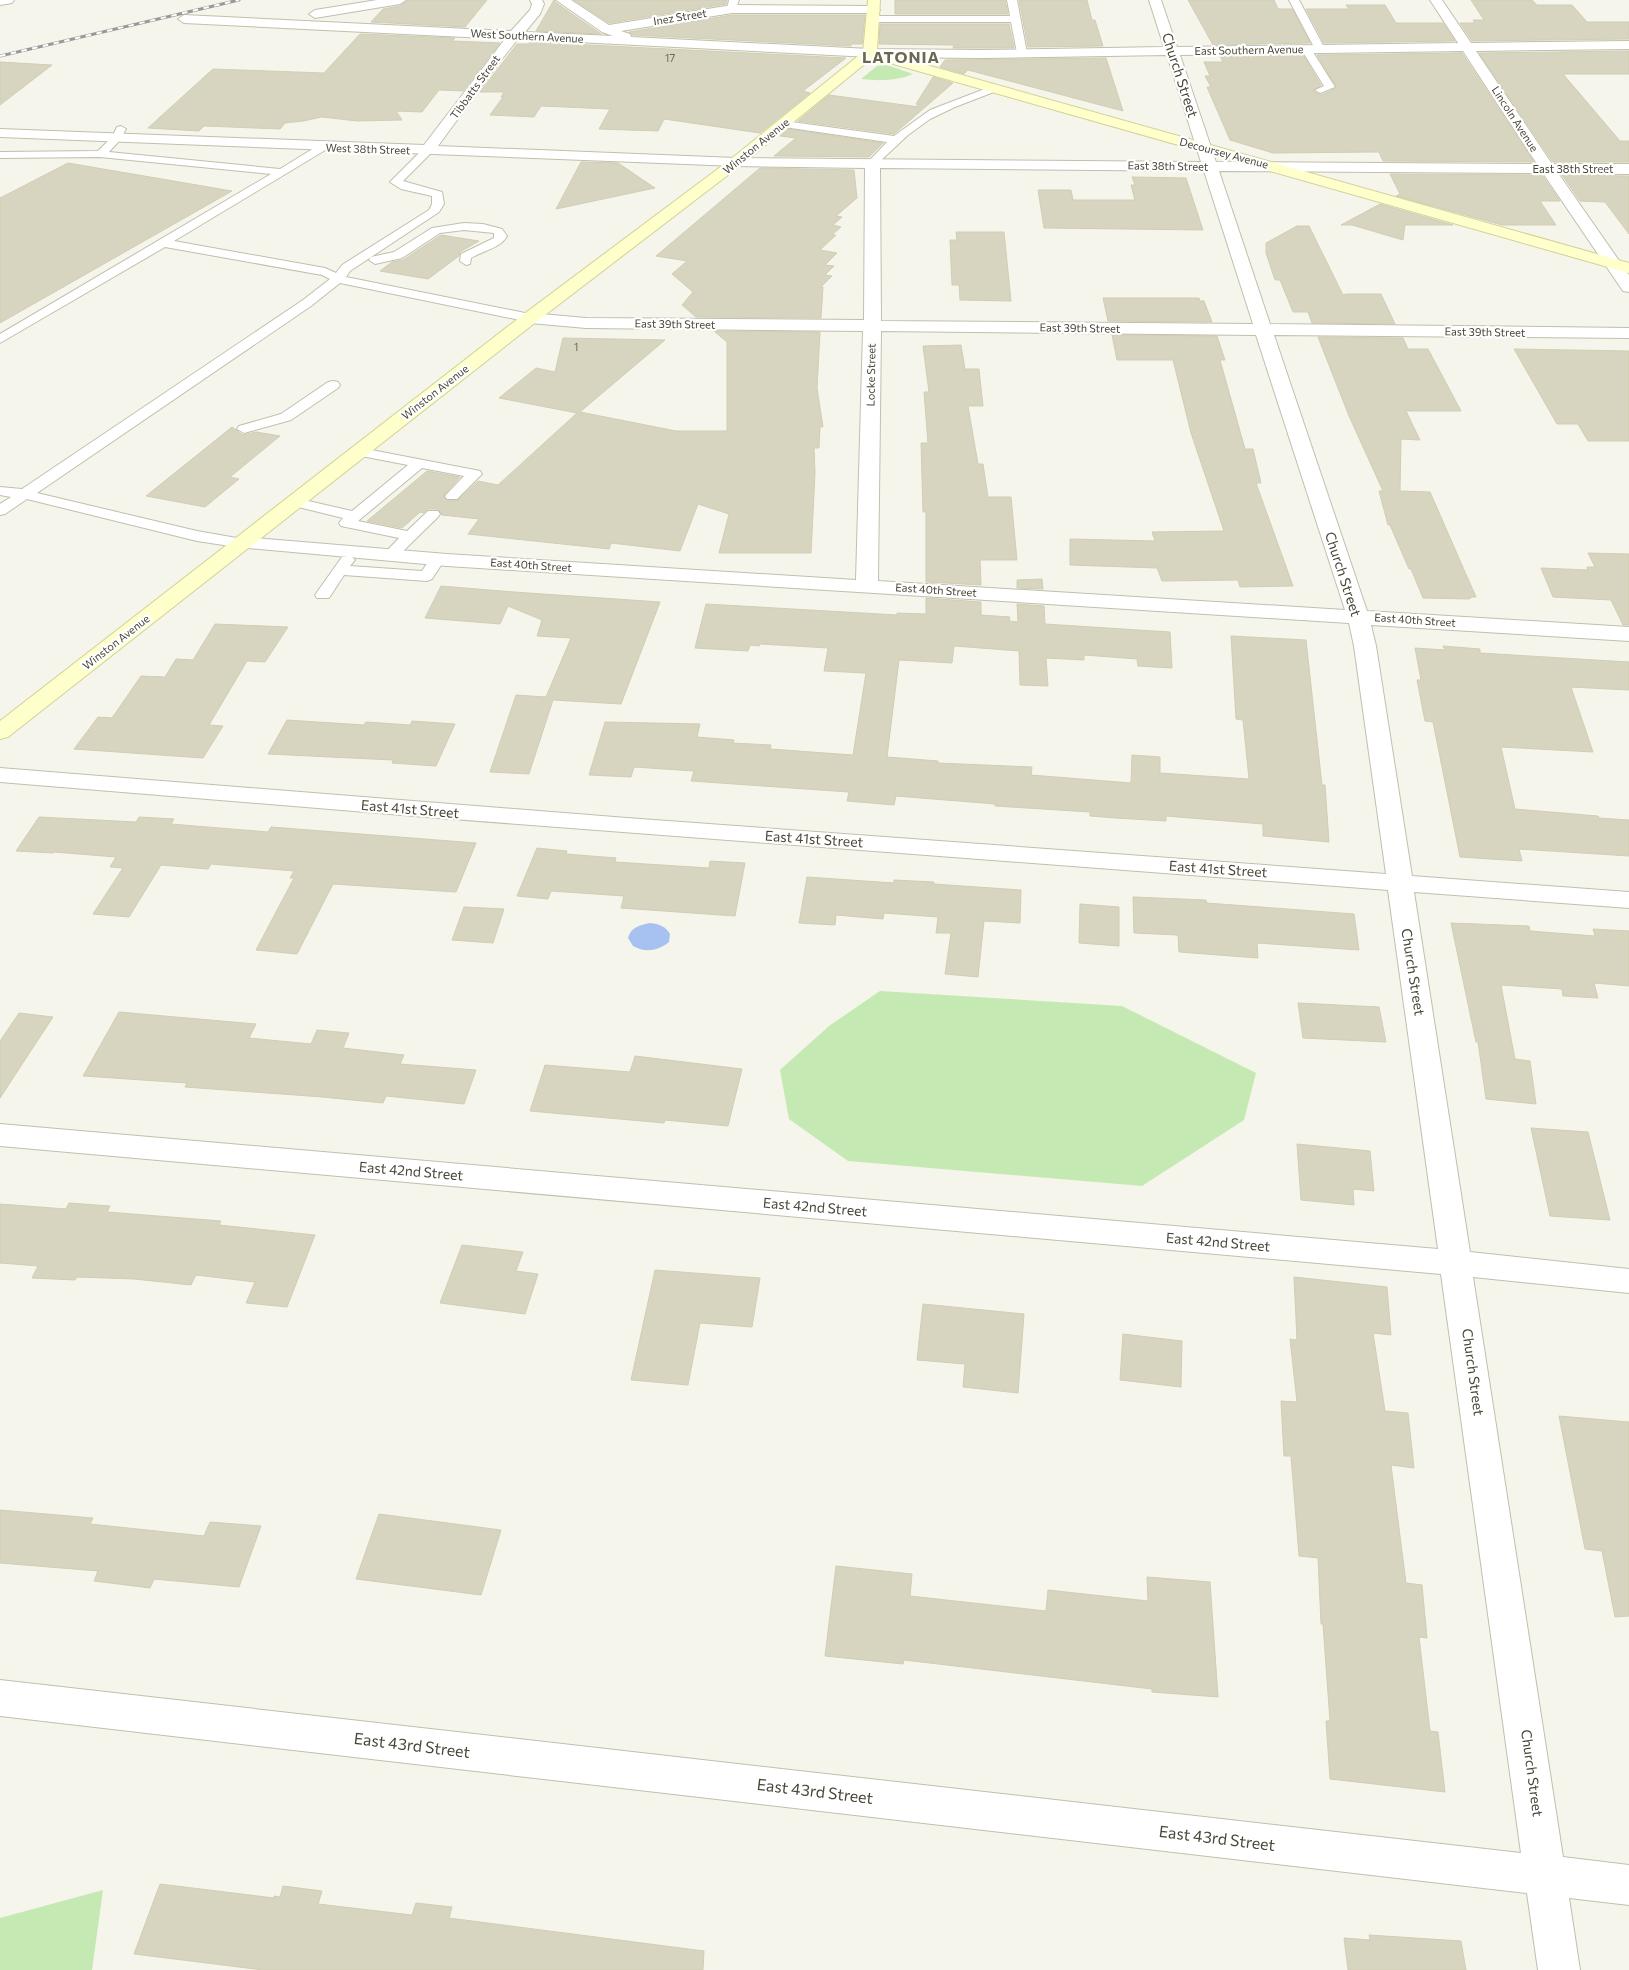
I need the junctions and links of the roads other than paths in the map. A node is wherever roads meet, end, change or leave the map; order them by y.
1 (8, 0) edge
2 (400, 0) edge
3 (1012, 0) edge
4 (1155, 0) edge
5 (1294, 0) edge
6 (1436, 0) edge
7 (0, 1) edge
8 (733, 5) edge
9 (547, 6) edge
10 (873, 10) edge
11 (184, 19) dead end
12 (1016, 19) junction
13 (262, 23) junction
14 (604, 26) junction
15 (515, 36) junction
16 (566, 38) junction
17 (648, 42) junction
18 (1629, 45) edge
19 (1468, 48) junction
20 (1306, 49) junction
21 (1320, 49) junction
22 (1173, 51) junction
23 (870, 53) junction
24 (1022, 53) junction
25 (995, 88) junction
26 (1320, 90) dead end
27 (784, 124) junction
28 (0, 133) edge
29 (119, 133) junction
30 (896, 140) junction
31 (323, 147) junction
32 (1204, 148) junction
33 (427, 151) junction
34 (100, 154) junction
35 (0, 155) edge
36 (736, 162) junction
37 (872, 164) junction
38 (1210, 167) junction
39 (1280, 168) junction
40 (1547, 168) junction
41 (1629, 169) edge
42 (282, 172) junction
43 (444, 228) junction
44 (405, 231) junction
45 (164, 243) junction
46 (482, 247) junction
47 (375, 260) junction
48 (466, 261) dead end
49 (1612, 263) junction
50 (1629, 268) edge
51 (338, 279) junction
52 (1629, 287) edge
53 (530, 318) junction
54 (872, 326) junction
55 (1265, 330) junction
56 (1629, 333) edge
57 (0, 339) edge
58 (333, 385) dead end
59 (244, 430) dead end
60 (360, 452) junction
61 (419, 463) junction
62 (0, 491) edge
63 (452, 491) dead end
64 (382, 493) junction
65 (25, 494) junction
66 (397, 496) dead end
67 (295, 502) junction
68 (0, 511) edge
69 (367, 511) junction
70 (425, 517) dead end
71 (409, 536) junction
72 (243, 543) junction
73 (352, 552) junction
74 (392, 555) junction
75 (437, 559) junction
76 (340, 570) junction
77 (867, 586) junction
78 (323, 595) dead end
79 (1358, 617) junction
80 (1629, 634) edge
81 (0, 732) edge
82 (0, 774) edge
83 (1399, 883) junction
84 (1629, 900) edge
85 (0, 1135) edge
86 (1456, 1263) junction
87 (1629, 1281) edge
88 (0, 1698) edge
89 (1547, 1876) junction
90 (1629, 1885) edge
91 (1559, 1970) edge

1 - 7 street
2 - 13 street
3 - 12 lane
4 - 22 street, Church Street
5 - 21 lane
6 - 19 street, Lincoln Avenue
8 - 10 street, Inez Street
8 - 14 street, Inez Street
9 - 14 street
9 - 15 street, Tibbatts Street
10 - 12 lane
10 - 23 main road
11 - 13 street, West Southern Avenue
12 - 24 lane
13 - 15 street, West Southern Avenue
14 - 16 street
14 - 17 street
15 - 16 street, West Southern Avenue
15 - 33 street, Tibbatts Street
16 - 17 street, West Southern Avenue
17 - 23 street, West Southern Avenue
18 - 19 street, East Southern Avenue
19 - 21 street, East Southern Avenue
19 - 40 street, Lincoln Avenue
20 - 21 street, East Southern Avenue
20 - 22 street, East Southern Avenue
20 - 26 lane
22 - 24 street, East Southern Avenue
22 - 32 street, Church Street
23 - 24 street, East Southern Avenue
23 - 25 main road, Decoursey Avenue
23 - 27 main road, Winston Avenue
25 - 30 lane
25 - 32 main road, Decoursey Avenue
27 - 30 lane
27 - 36 main road, Winston Avenue
28 - 29 street, West 38th Street
29 - 31 street, West 38th Street
29 - 34 lane
30 - 37 lane
31 - 33 street, West 38th Street
31 - 42 lane
32 - 38 street, Church Street
32 - 39 main road, Decoursey Avenue
33 - 36 street, West 38th Street
33 - 44 lane
34 - 35 lane
34 - 42 lane
36 - 37 street, East 38th Street
36 - 53 main road, Winston Avenue
37 - 38 street, East 38th Street
37 - 54 street, Locke Street
38 - 39 street, East 38th Street
38 - 55 street, Church Street
39 - 40 street, East 38th Street
39 - 49 main road, Decoursey Avenue
40 - 41 street, East 38th Street
40 - 49 street, Lincoln Avenue
42 - 45 lane
43 - 46 lane
43 - 46 lane
43 - 47 lane
44 - 47 lane
44 - 51 lane
45 - 51 lane
45 - 57 lane
46 - 48 lane
47 - 51 lane
49 - 50 main road, Decoursey Avenue
49 - 52 street, Lincoln Avenue
51 - 53 lane
51 - 65 lane
53 - 54 street, East 39th Street
53 - 60 main road, Winston Avenue
54 - 55 street, East 39th Street
54 - 77 street, Locke Street
55 - 56 street, East 39th Street
55 - 79 street, Church Street
58 - 59 lane
60 - 61 lane
60 - 67 main road, Winston Avenue
61 - 63 lane
61 - 64 lane
62 - 65 lane
64 - 66 lane
64 - 69 lane
65 - 68 lane
65 - 72 lane
67 - 69 lane
67 - 72 main road, Winston Avenue
69 - 71 lane
70 - 71 lane
71 - 74 lane
72 - 73 street, East 40th Street
72 - 81 main road, Winston Avenue
73 - 74 street, East 40th Street
73 - 76 lane
74 - 75 street, East 40th Street
75 - 76 lane
75 - 77 street, East 40th Street
76 - 78 lane
77 - 79 street, East 40th Street
79 - 80 street, East 40th Street
79 - 83 street, Church Street
82 - 83 street, East 41st Street
83 - 84 street, East 41st Street
83 - 86 street, Church Street
85 - 86 street, East 42nd Street
86 - 87 street, East 42nd Street
86 - 89 street, Church Street
88 - 89 street, East 43rd Street
89 - 90 street, East 43rd Street
89 - 91 street, Church Street

